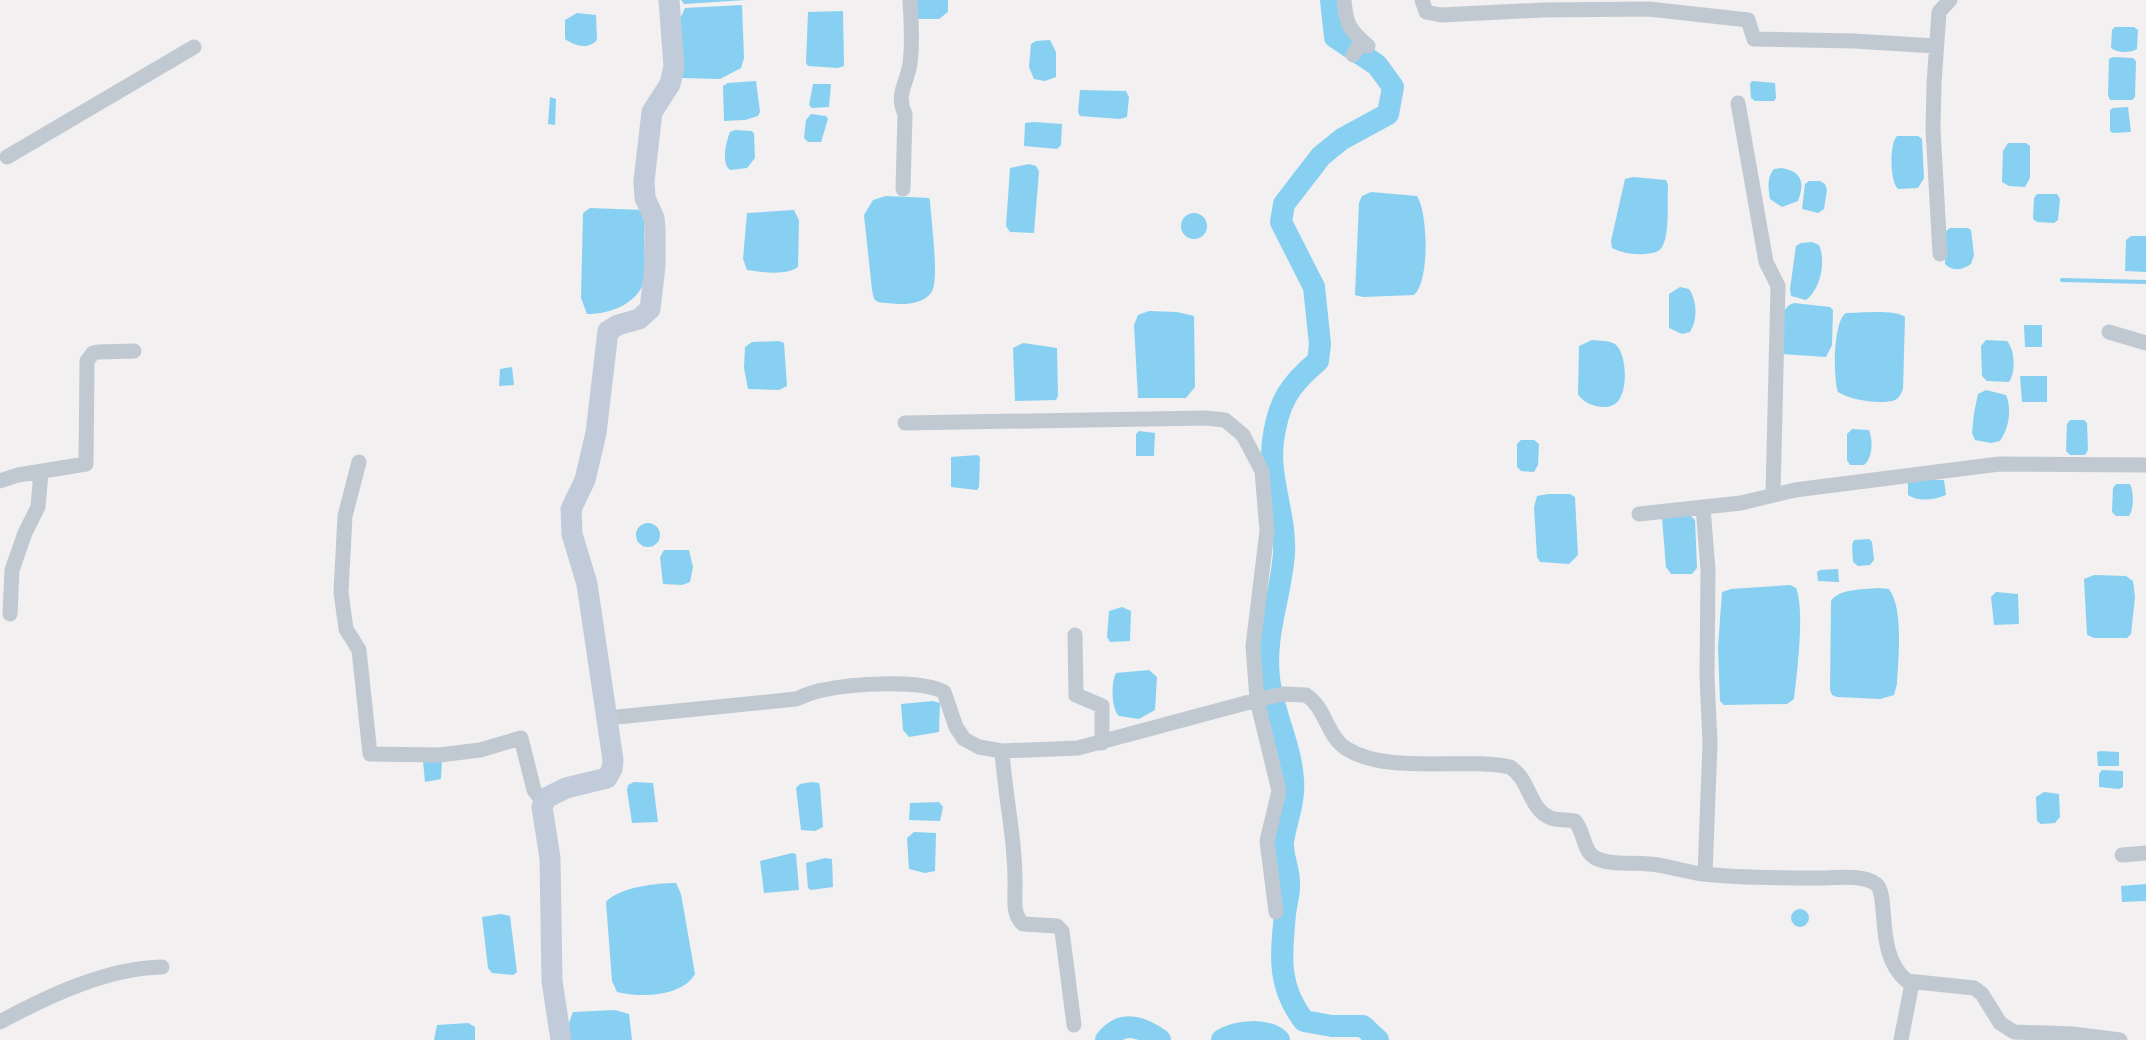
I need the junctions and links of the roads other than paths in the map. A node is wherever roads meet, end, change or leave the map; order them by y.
1 (669, 0) edge
2 (910, 0) edge
3 (1344, 0) edge
4 (1422, 0) edge
5 (1950, 0) edge
6 (1360, 46) dead end
7 (1935, 46) junction
8 (194, 47) dead end
9 (1738, 103) dead end
10 (7, 157) dead end
11 (903, 189) dead end
12 (1940, 254) dead end
13 (2109, 332) dead end
14 (2146, 343) edge
15 (134, 351) dead end
16 (905, 423) dead end
17 (359, 462) dead end
18 (2146, 465) edge
19 (41, 472) junction
20 (0, 481) edge
21 (1773, 494) junction
22 (1703, 507) junction
23 (1639, 514) dead end
24 (10, 614) dead end
25 (1075, 635) dead end
26 (1261, 699) junction
27 (607, 718) junction
28 (1102, 743) junction
29 (1002, 751) junction
30 (543, 802) junction
31 (2146, 853) edge
32 (2122, 855) dead end
33 (1705, 874) junction
34 (1276, 912) dead end
35 (162, 967) dead end
36 (1912, 983) junction
37 (0, 1022) edge
38 (1074, 1025) dead end
39 (561, 1040) edge
40 (1901, 1040) edge
41 (2120, 1040) edge

1 - 27 street
2 - 11 street
3 - 6 street
4 - 7 street
5 - 7 street
7 - 12 street
8 - 10 street
9 - 21 street
13 - 14 street
15 - 19 street
16 - 26 street
17 - 30 street
18 - 21 street
19 - 20 street
19 - 24 street
21 - 22 street
22 - 23 street
22 - 33 street
25 - 28 street
26 - 28 street
26 - 33 street
26 - 34 street
27 - 29 street
27 - 30 street
28 - 29 street
29 - 38 street
30 - 39 street
31 - 32 street
33 - 36 street
35 - 37 street
36 - 40 street
36 - 41 street

